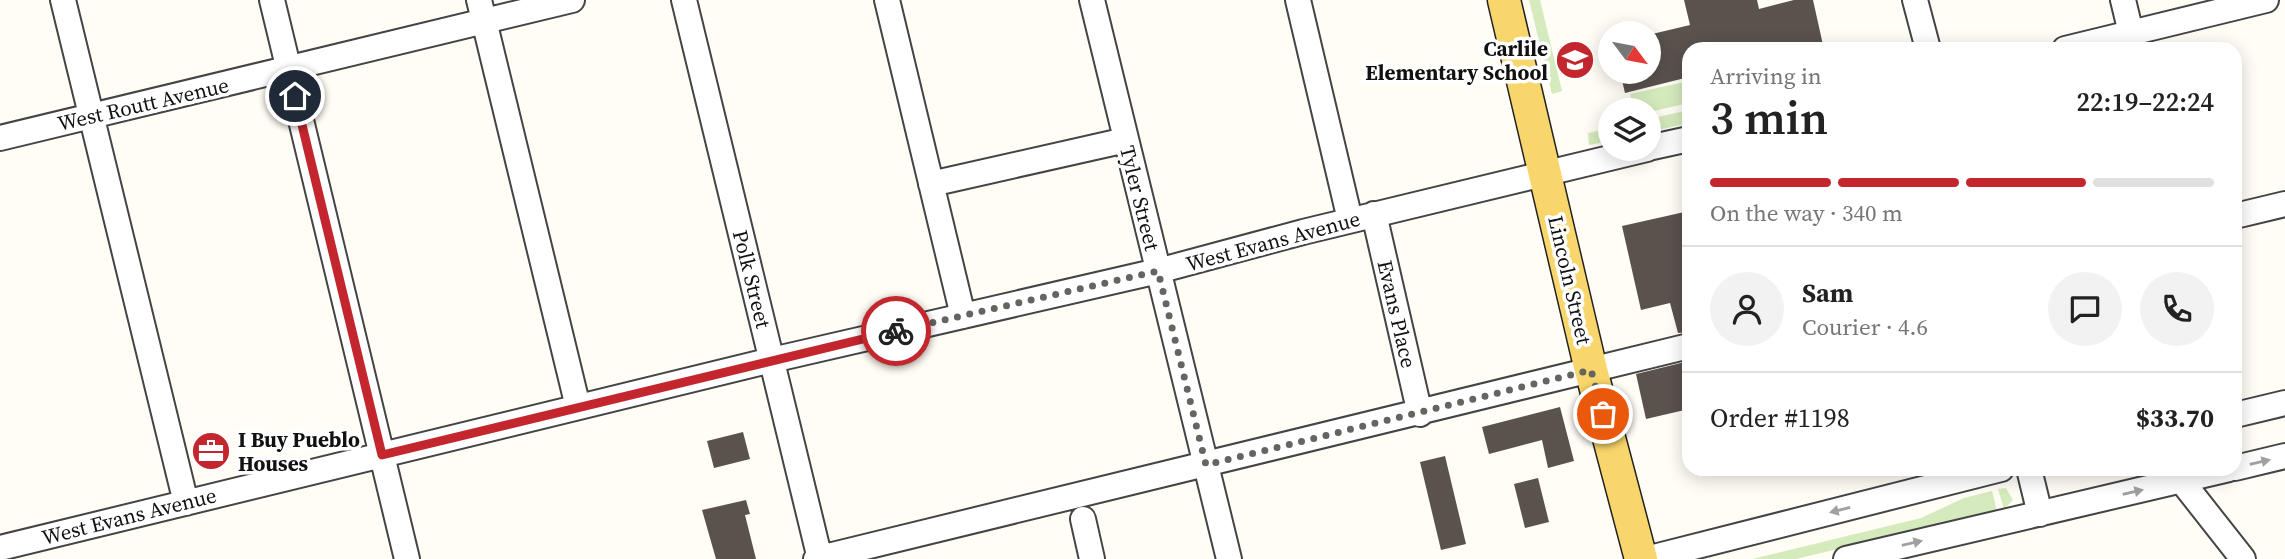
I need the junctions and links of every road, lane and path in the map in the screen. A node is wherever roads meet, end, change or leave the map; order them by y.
1 (64, 0) edge
2 (272, 0) edge
3 (572, 0) edge
4 (684, 0) edge
5 (887, 0) edge
6 (1091, 0) edge
7 (1298, 0) edge
8 (1504, 0) edge
9 (1915, 0) edge
10 (2123, 0) edge
11 (2266, 0) edge
12 (481, 11) edge
13 (2131, 33) junction
14 (1925, 42) edge
15 (2094, 42) edge
16 (289, 70) junction
17 (92, 117) junction
18 (0, 138) edge
19 (1126, 140) junction
20 (1682, 141) edge
21 (1661, 145) edge
22 (1598, 160) edge
23 (1545, 173) junction
24 (931, 184) junction
25 (2285, 204) edge
26 (2242, 214) edge
27 (1362, 217) junction
28 (1158, 271) junction
29 (963, 316) junction
30 (1682, 348) edge
31 (772, 360) junction
32 (1591, 370) junction
33 (2285, 403) edge
34 (579, 407) junction
35 (2242, 413) edge
36 (1420, 414) junction
37 (382, 455) junction
38 (2285, 456) edge
39 (1206, 465) junction
40 (2242, 466) edge
41 (1973, 476) edge
42 (2031, 476) edge
43 (2173, 476) edge
44 (2177, 476) edge
45 (186, 503) junction
46 (2040, 514) junction
47 (1083, 519) dead end
48 (0, 548) edge
49 (407, 559) edge
50 (818, 559) edge
51 (1092, 559) edge
52 (1229, 559) edge
53 (1641, 559) edge
54 (1646, 559) edge
55 (1846, 559) edge
56 (2243, 559) edge

1 - 17 street
2 - 16 street
3 - 12 street, West Routt Avenue
4 - 31 street, Polk Street
5 - 24 street
6 - 19 street, Tyler Street
7 - 27 street, Evans Place
8 - 23 main road, Lincoln Street
9 - 14 street
10 - 13 street
11 - 13 street
12 - 16 street, West Routt Avenue
12 - 34 street
13 - 15 street
16 - 17 street, West Routt Avenue
16 - 37 street
17 - 18 street, West Routt Avenue
17 - 45 street
19 - 24 street
19 - 28 street, Tyler Street
20 - 21 street, West Evans Avenue
22 - 23 street, West Evans Avenue
23 - 27 street, West Evans Avenue
23 - 32 main road, Lincoln Street
24 - 29 street
25 - 26 street
27 - 28 street, West Evans Avenue
27 - 36 street, Evans Place
28 - 29 street, West Evans Avenue
28 - 39 street, Tyler Street
29 - 31 street, West Evans Avenue
30 - 32 street
31 - 34 street, West Evans Avenue
31 - 50 street, Polk Street
32 - 36 street
32 - 53 main road, Lincoln Street
33 - 35 street
34 - 37 street, West Evans Avenue
36 - 39 street
37 - 45 street, West Evans Avenue
37 - 49 street
40 -> 38 street
39 - 50 street
39 - 52 street, Tyler Street
41 -> 54 street
42 - 46 street
46 -> 43 street
44 - 56 street
45 - 48 street, West Evans Avenue
55 -> 46 street
47 - 51 street

